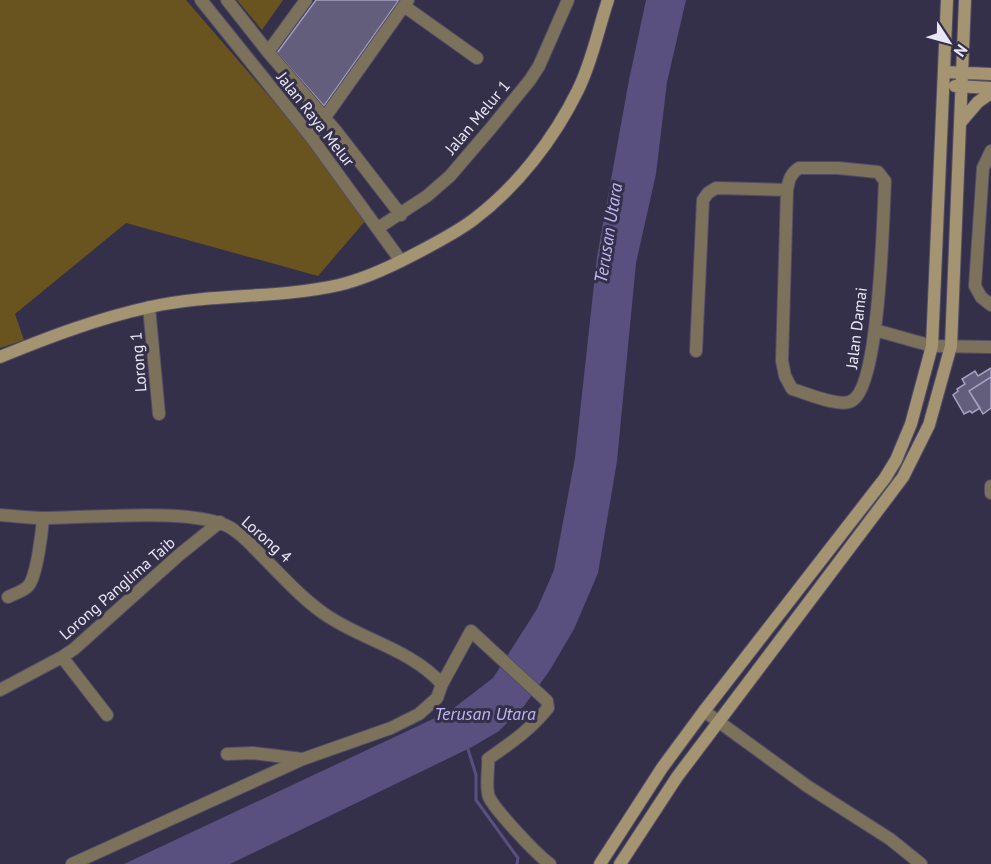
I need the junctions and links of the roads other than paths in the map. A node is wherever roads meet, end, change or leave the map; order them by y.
1 (201, 0) edge
2 (227, 0) edge
3 (306, 0) edge
4 (568, 0) edge
5 (947, 0) edge
6 (965, 0) edge
7 (605, 1) edge
8 (406, 3) edge
9 (268, 52) junction
10 (477, 58) dead end
11 (945, 72) junction
12 (962, 73) junction
13 (991, 74) edge
14 (944, 86) junction
15 (961, 87) junction
16 (991, 88) edge
17 (991, 93) edge
18 (324, 119) junction
19 (960, 123) junction
20 (311, 137) junction
21 (991, 151) edge
22 (786, 190) junction
23 (401, 215) junction
24 (378, 228) junction
25 (401, 261) junction
26 (991, 305) edge
27 (149, 307) junction
28 (875, 330) junction
29 (932, 346) junction
30 (951, 346) junction
31 (991, 347) edge
32 (696, 351) dead end
33 (0, 357) edge
34 (159, 414) dead end
35 (991, 486) edge
36 (991, 494) edge
37 (0, 515) edge
38 (43, 518) junction
39 (220, 522) junction
40 (8, 597) dead end
41 (62, 657) junction
42 (442, 684) junction
43 (0, 690) edge
44 (704, 711) junction
45 (107, 715) dead end
46 (718, 721) junction
47 (227, 754) dead end
48 (303, 759) junction
49 (72, 864) edge
50 (550, 864) edge
51 (600, 864) edge
52 (620, 864) edge
53 (921, 864) edge

1 - 20 street, Jalan Raya Melur
2 - 9 street
3 - 9 street
4 - 23 street, Jalan Melur 1
5 - 11 street
6 - 12 street
7 - 25 street
8 - 10 street
8 - 18 street
9 - 18 street
11 - 12 street
11 - 14 street
12 - 13 street
12 - 15 street
14 - 15 street
14 - 29 street
15 - 16 street
15 - 19 street
17 - 19 street
18 - 20 street
18 - 23 street
19 - 30 street
20 - 24 street, Jalan Raya Melur
21 - 26 street
22 - 28 street, Jalan Damai
22 - 28 street, Jalan Damai
22 - 32 street
23 - 24 street, Jalan Melur 1
24 - 25 street, Jalan Raya Melur
25 - 27 street
27 - 33 street
27 - 34 street, Lorong 1
28 - 29 street
29 - 30 street
29 - 44 street
30 - 31 street
30 - 46 street
35 - 36 street
37 - 38 street, Lorong 4
38 - 39 street, Lorong 4
38 - 40 street
39 - 41 street, Lorong Panglima Taib
39 - 42 street, Lorong 4
41 - 43 street, Lorong Panglima Taib
41 - 45 street
42 - 48 street
42 - 50 street
44 - 46 street
44 - 51 street
46 - 52 street
46 - 53 street
47 - 48 street
48 - 49 street

